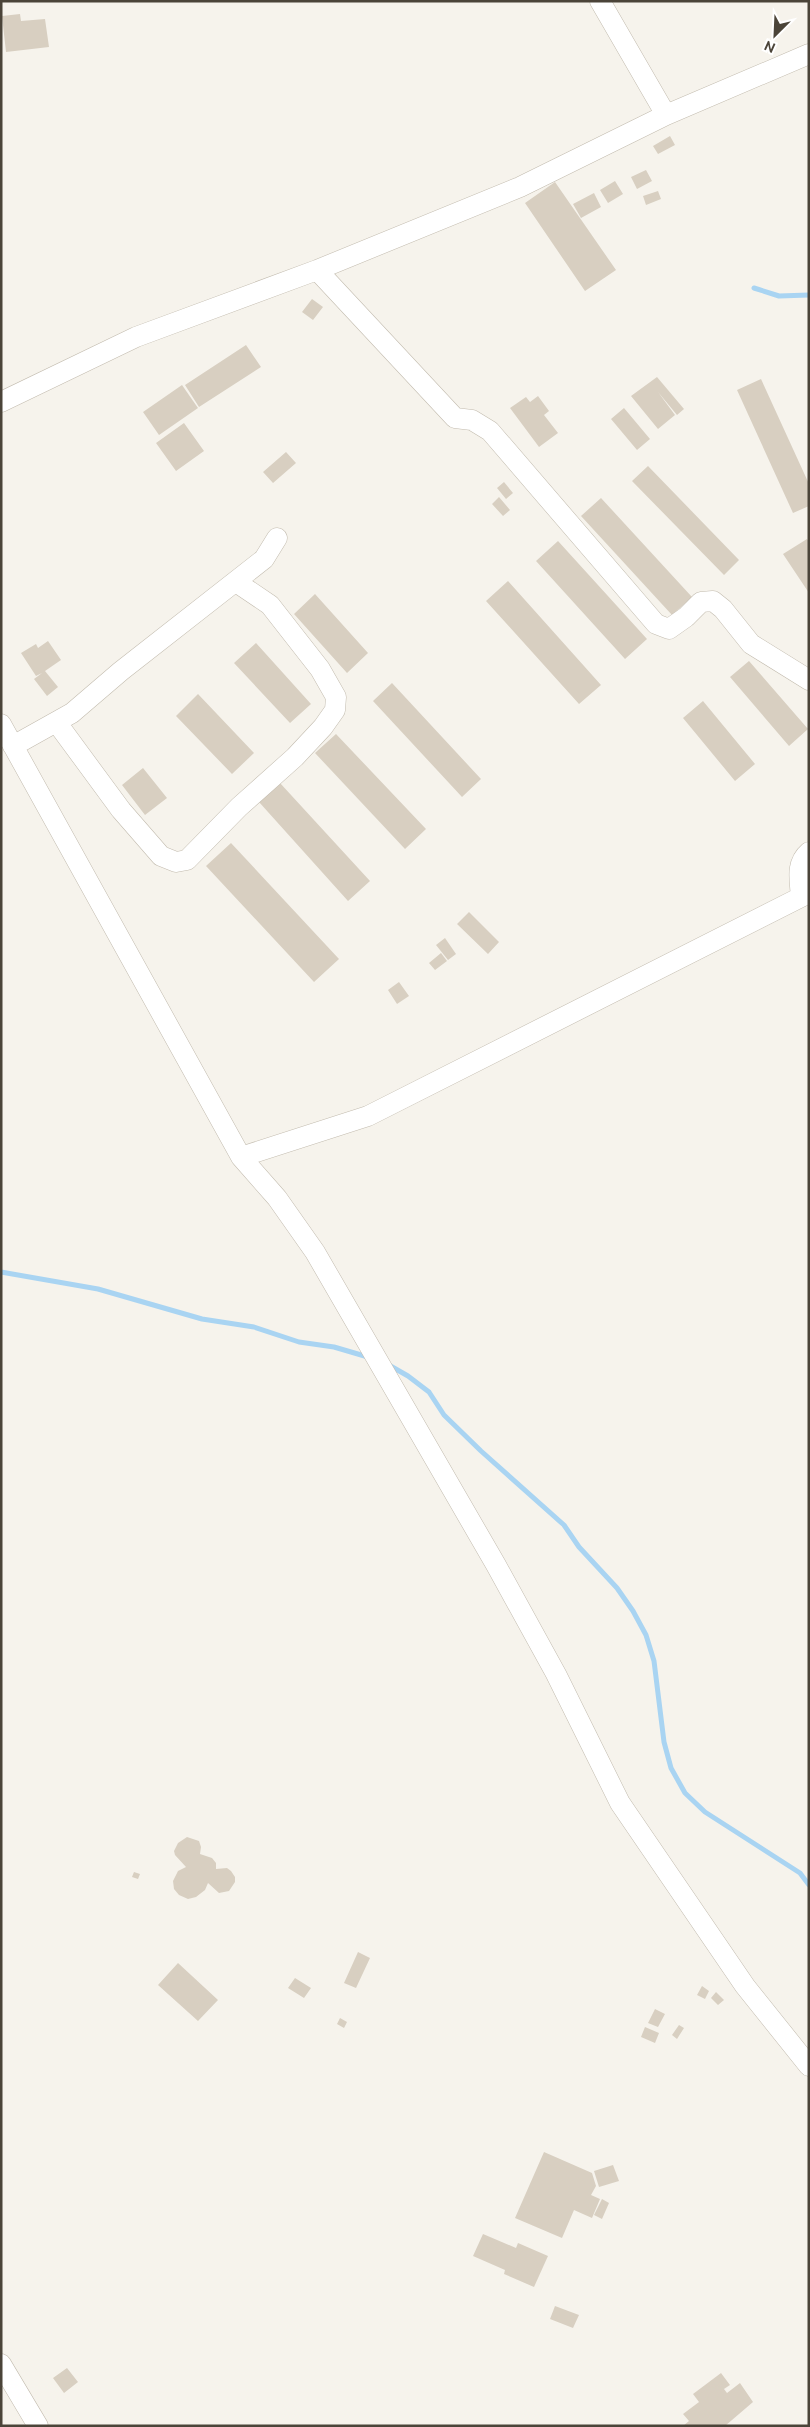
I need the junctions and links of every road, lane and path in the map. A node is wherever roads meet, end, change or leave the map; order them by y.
1 (600, 1) edge
2 (809, 54) edge
3 (666, 115) junction
4 (317, 270) junction
5 (1, 402) edge
6 (277, 538) dead end
7 (236, 582) junction
8 (809, 680) edge
9 (56, 723) junction
10 (1, 724) edge
11 (13, 746) junction
12 (809, 852) edge
13 (805, 895) edge
14 (241, 1157) junction
15 (809, 2066) edge
16 (1, 2364) edge
17 (38, 2426) edge

1 - 3 street
2 - 3 street
3 - 4 street
4 - 5 street
4 - 8 street
6 - 7 street
7 - 9 street
7 - 9 street
9 - 11 street
10 - 11 street
11 - 14 street
12 - 13 street
13 - 14 street
14 - 15 street
16 - 17 street

